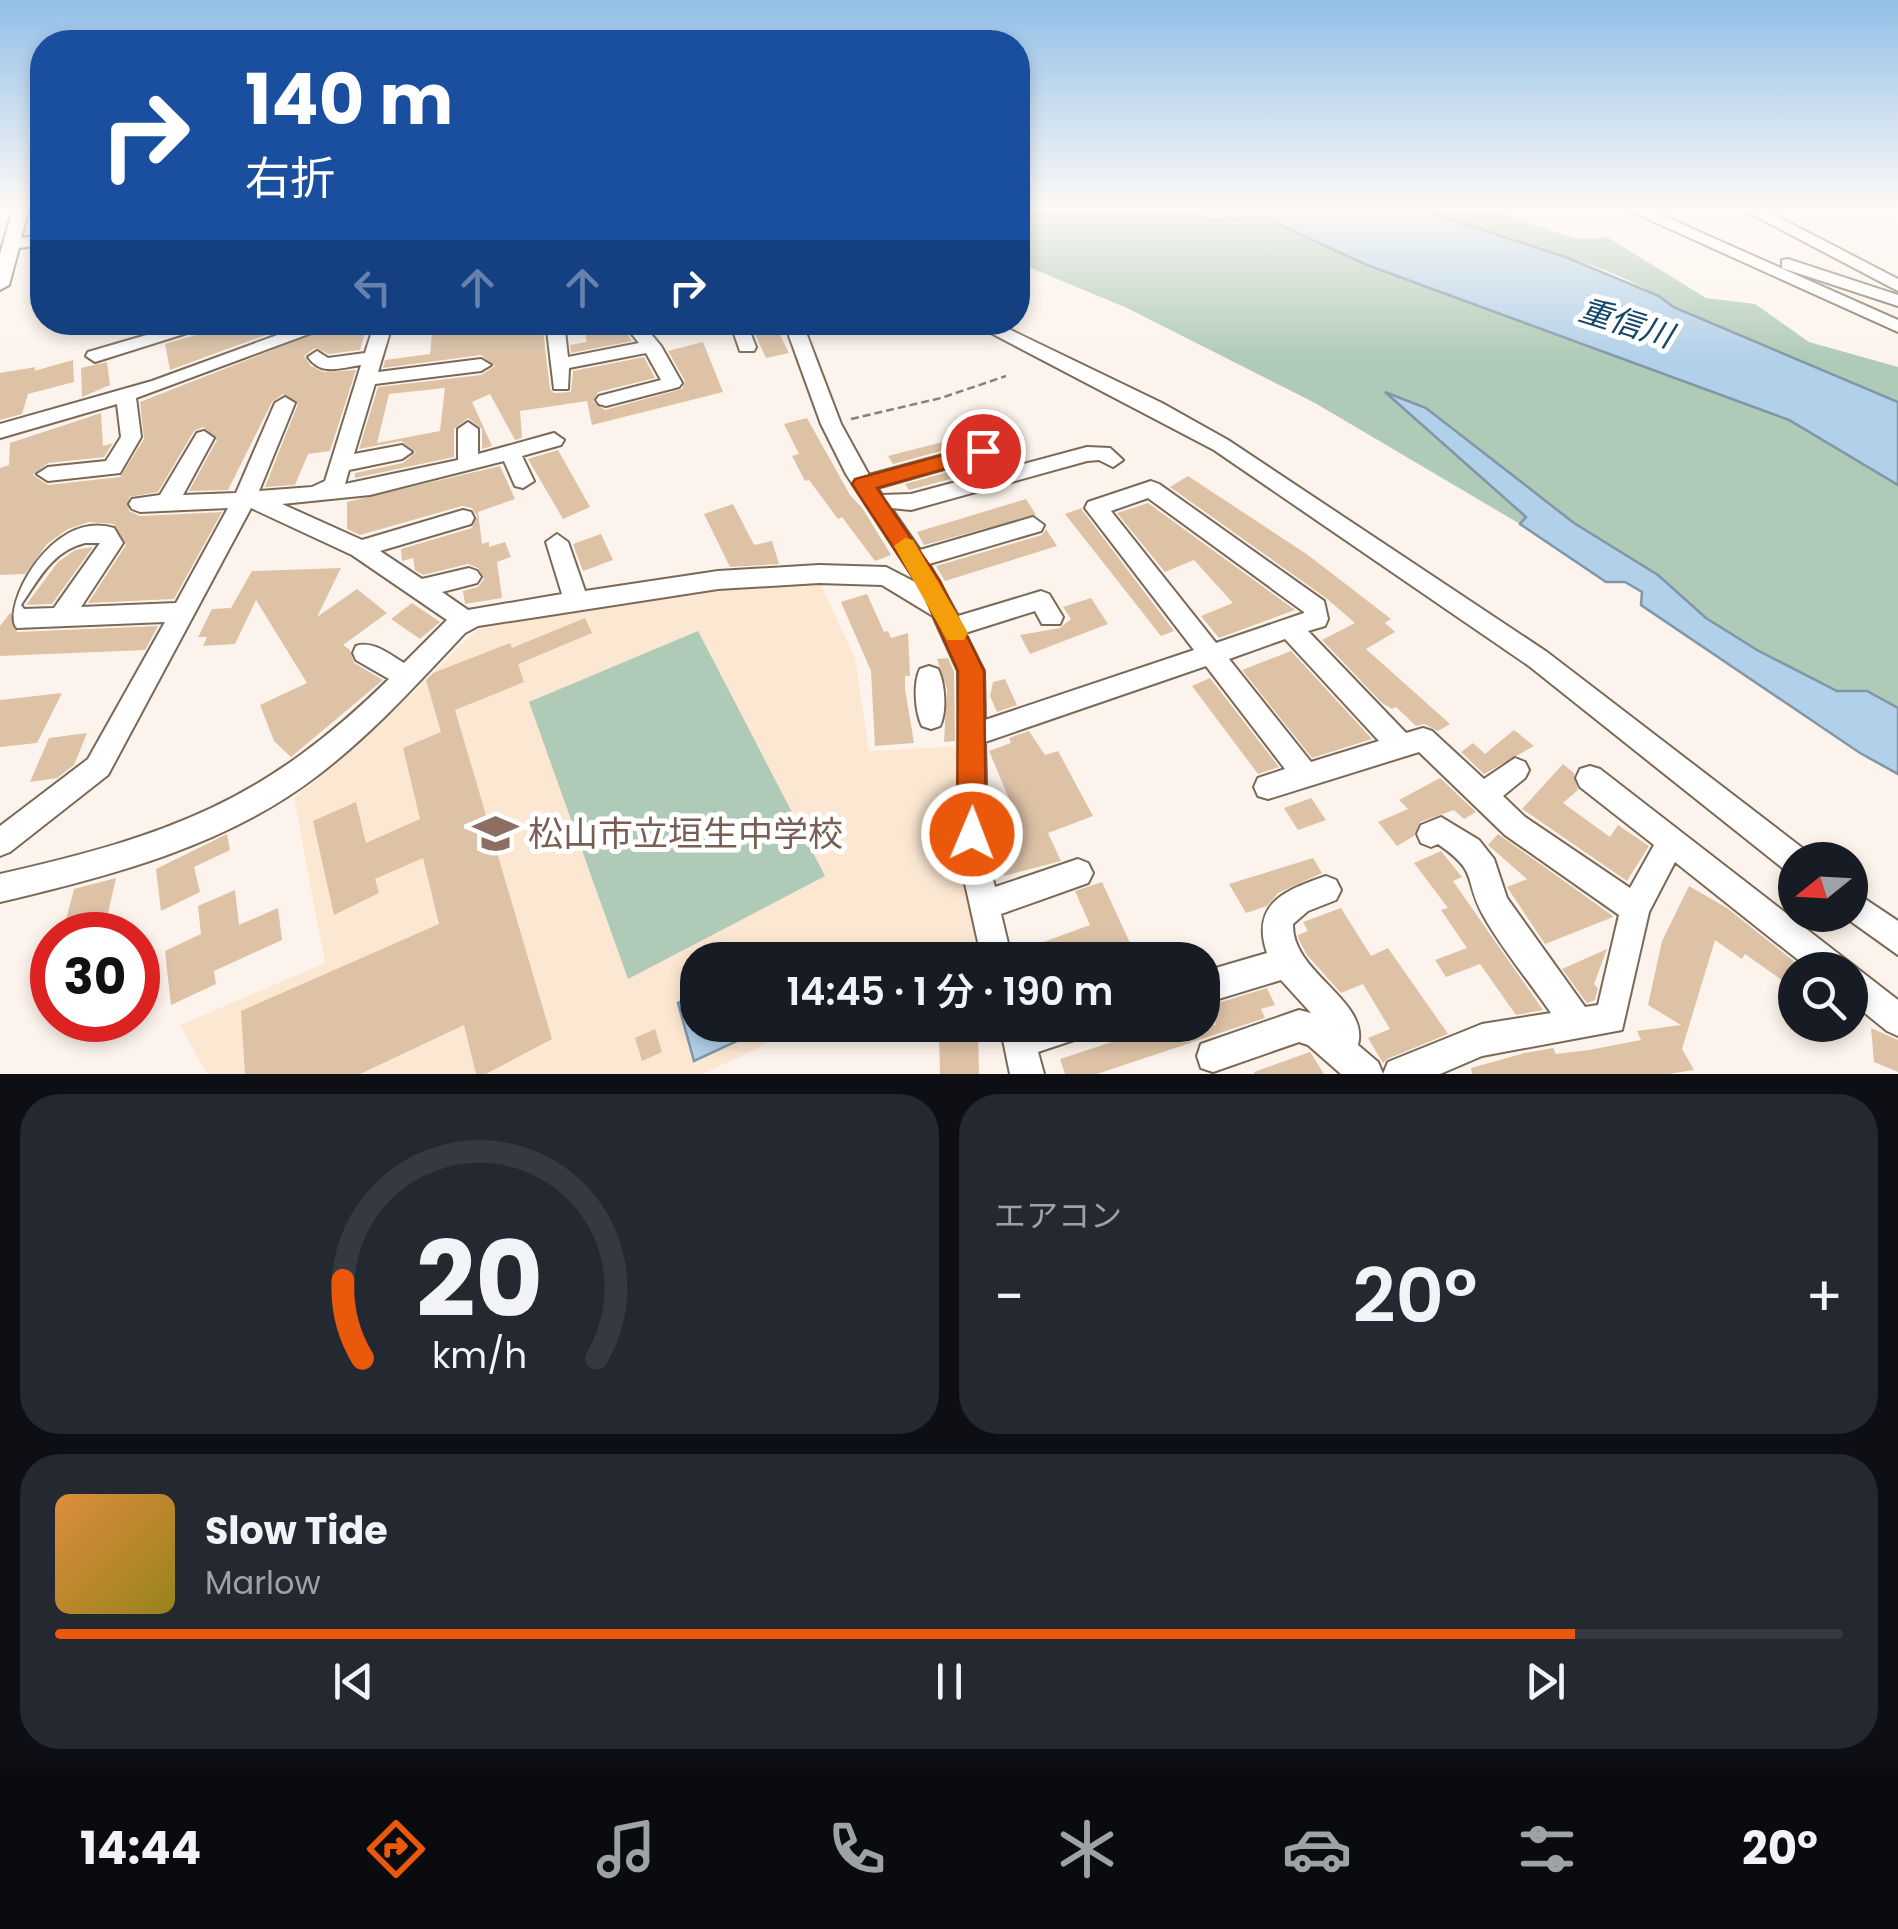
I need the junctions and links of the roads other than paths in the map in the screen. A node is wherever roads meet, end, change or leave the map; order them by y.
1 (1745, 259) edge
2 (1778, 259) edge
3 (1846, 259) edge
4 (1898, 286) edge
5 (1898, 301) edge
6 (1898, 327) edge
7 (168, 335) edge
8 (275, 335) edge
9 (380, 335) edge
10 (556, 335) edge
11 (642, 335) edge
12 (744, 335) edge
13 (798, 335) edge
14 (1006, 335) edge
15 (652, 346) junction
16 (747, 347) dead end
17 (94, 356) dead end
18 (317, 357) dead end
19 (481, 365) dead end
20 (371, 368) junction
21 (126, 396) junction
22 (606, 400) dead end
23 (285, 403) dead end
24 (468, 429) dead end
25 (0, 431) edge
26 (204, 438) dead end
27 (554, 440) dead end
28 (983, 451) dead end
29 (402, 452) dead end
30 (510, 452) junction
31 (1113, 460) dead end
32 (468, 462) junction
33 (341, 464) junction
34 (48, 474) dead end
35 (523, 481) dead end
36 (326, 491) junction
37 (869, 494) junction
38 (248, 500) junction
39 (167, 503) junction
40 (140, 504) dead end
41 (462, 518) dead end
42 (1025, 531) dead end
43 (557, 542) dead end
44 (360, 549) junction
45 (914, 560) junction
46 (469, 577) dead end
47 (418, 589) junction
48 (577, 604) junction
49 (183, 612) junction
50 (61, 617) dead end
51 (1051, 617) dead end
52 (947, 618) junction
53 (466, 621) junction
54 (1290, 628) junction
55 (365, 652) dead end
56 (1213, 654) junction
57 (405, 676) junction
58 (971, 692) junction
59 (930, 697) dead end
60 (972, 736) junction
61 (1401, 746) junction
62 (1515, 770) dead end
63 (1305, 774) junction
64 (1590, 778) dead end
65 (1268, 787) dead end
66 (1482, 796) junction
67 (1431, 834) dead end
68 (1670, 841) junction
69 (0, 843) edge
70 (1778, 847) edge
71 (1078, 873) dead end
72 (0, 888) edge
73 (1326, 890) dead end
74 (982, 906) junction
75 (1634, 909) junction
76 (1868, 916) edge
77 (1898, 940) edge
78 (993, 942) edge
79 (1813, 952) edge
80 (1286, 963) junction
81 (1220, 983) edge
82 (1868, 996) edge
83 (1898, 1020) edge
84 (1578, 1024) junction
85 (1021, 1042) edge
86 (1340, 1050) junction
87 (1213, 1056) dead end
88 (1027, 1074) edge
89 (1366, 1074) edge
90 (1400, 1074) edge

1 - 6 street
2 - 5 street
3 - 4 street
7 - 17 street
8 - 21 street
9 - 20 street
10 - 15 street
11 - 15 street
12 - 16 street
13 - 37 street
14 - 70 street
15 - 22 street
18 - 20 street
19 - 20 street
20 - 33 street
21 - 25 street
21 - 34 street
23 - 38 street
24 - 32 street
26 - 39 street
27 - 30 street
28 - 37 street
29 - 33 street
30 - 32 street
30 - 35 street
31 - 37 street
32 - 36 street
33 - 36 street
36 - 38 street
37 - 45 street
38 - 39 street
38 - 44 street
38 - 49 street
39 - 40 street
41 - 44 street
42 - 45 street
43 - 48 street
44 - 47 street
45 - 52 street
46 - 47 street
47 - 53 street
48 - 52 street
48 - 53 street
49 - 50 street
49 - 69 street
51 - 52 street
52 - 58 street
53 - 57 street
54 - 56 street
54 - 56 street
54 - 61 street
55 - 57 street
56 - 60 street
56 - 63 street
57 - 72 street
58 - 59 street
58 - 60 street
60 - 74 street
61 - 63 street
61 - 66 street
62 - 66 street
63 - 65 street
64 - 68 street
66 - 75 street
67 - 84 street
68 - 75 street
68 - 79 street
71 - 74 street
73 - 80 street
74 - 78 street
75 - 84 street
76 - 77 street
80 - 81 street
80 - 86 street
82 - 83 street
84 - 90 street
85 - 88 street
86 - 87 street
86 - 89 street

